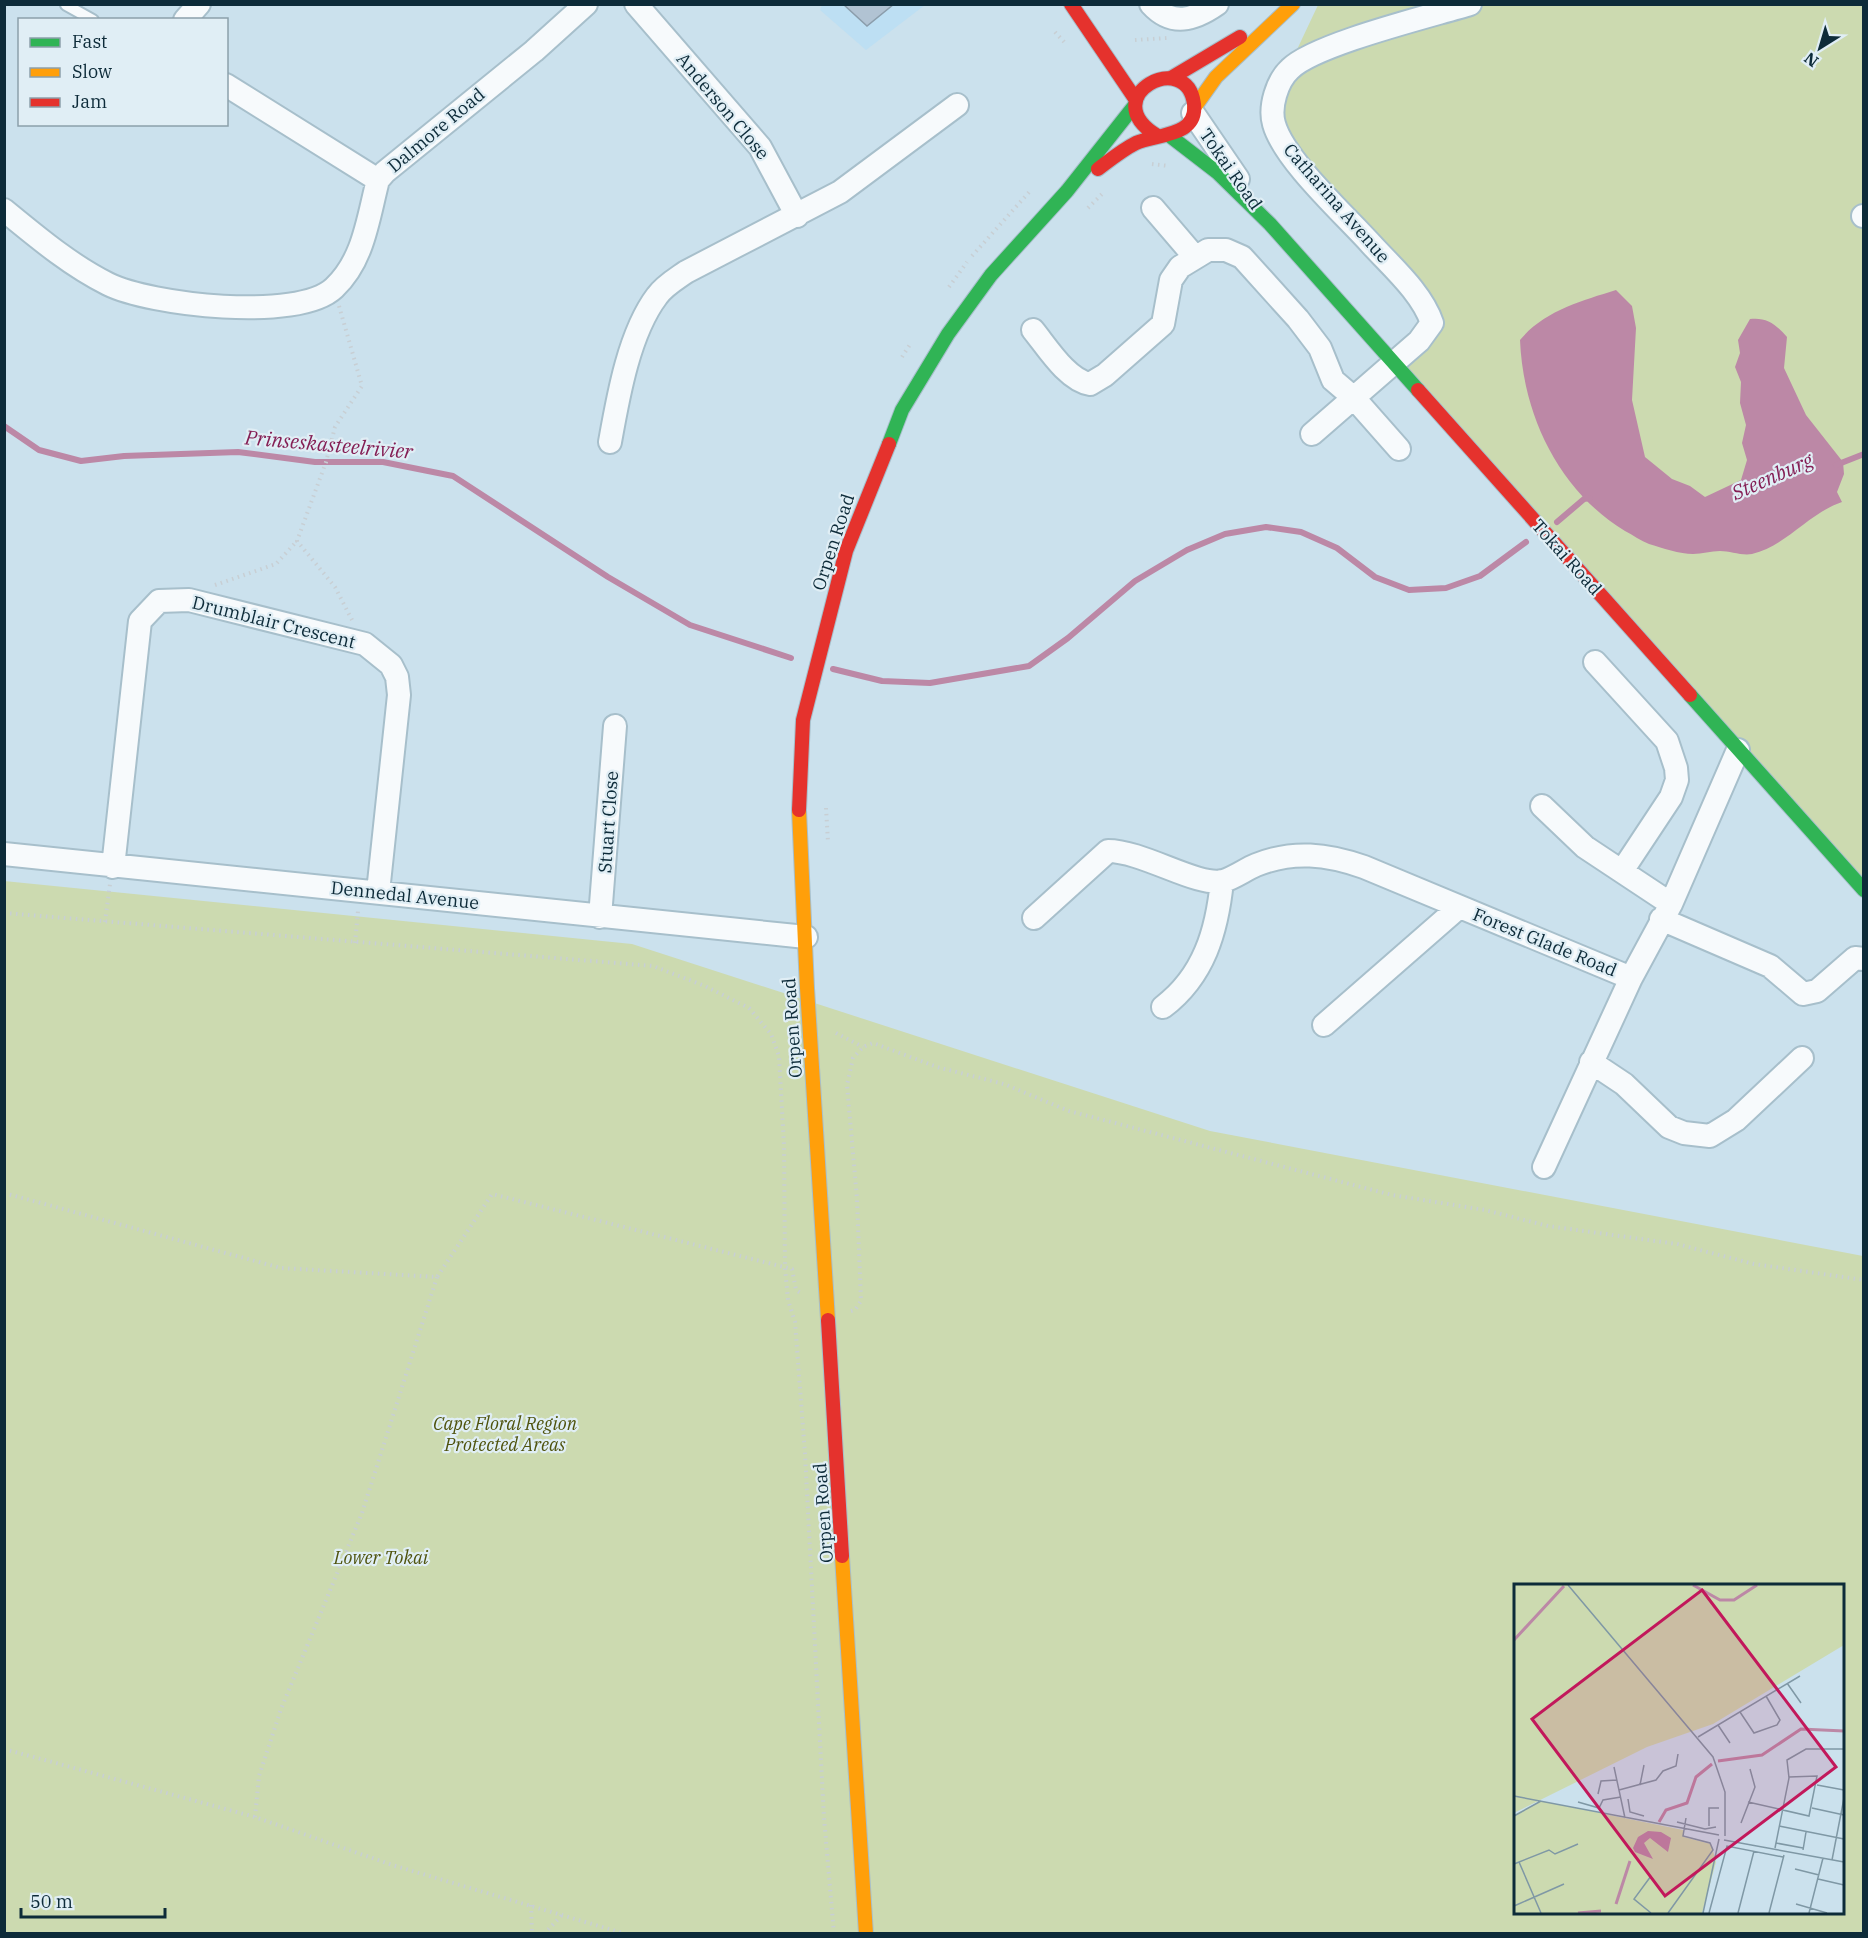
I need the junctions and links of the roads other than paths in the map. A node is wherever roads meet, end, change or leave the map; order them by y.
1 (199, 4) edge
2 (586, 4) edge
3 (636, 4) edge
4 (1071, 4) edge
5 (1080, 4) edge
6 (1151, 4) edge
7 (1217, 4) edge
8 (1470, 4) edge
9 (66, 5) edge
10 (1288, 9) edge
11 (89, 18) edge
12 (187, 18) edge
13 (1112, 38) dead end
14 (1147, 67) dead end
15 (1167, 78) junction
16 (228, 86) edge
17 (1136, 103) junction
18 (957, 105) dead end
19 (1194, 110) junction
20 (1163, 135) junction
21 (378, 180) junction
22 (1067, 191) junction
23 (1152, 208) dead end
24 (4, 210) edge
25 (797, 216) junction
26 (1270, 224) junction
27 (1194, 256) junction
28 (1033, 330) dead end
29 (1394, 364) junction
30 (1354, 398) junction
31 (1312, 434) dead end
32 (610, 442) dead end
33 (1399, 449) dead end
34 (1595, 662) dead end
35 (615, 726) dead end
36 (1738, 750) junction
37 (1542, 806) dead end
38 (4, 854) edge
39 (113, 867) junction
40 (1622, 871) junction
41 (1222, 881) junction
42 (1863, 890) edge
43 (369, 891) junction
44 (1458, 908) junction
45 (1666, 912) junction
46 (600, 917) junction
47 (1034, 918) dead end
48 (806, 937) junction
49 (1863, 958) edge
50 (1631, 978) junction
51 (1163, 1007) dead end
52 (1324, 1025) dead end
53 (1802, 1058) dead end
54 (1591, 1062) junction
55 (1544, 1167) dead end
56 (866, 1934) edge

1 - 12 street
2 - 21 street, Dalmore Road
3 - 25 street, Anderson Close
4 - 17 main road
5 - 13 main road
6 - 7 street
8 - 29 street, Catharina Avenue
9 - 11 lane
10 - 15 main road
10 - 19 main road
14 - 15 main road
15 - 17 main road
15 - 19 main road
16 - 21 street
17 - 20 main road
17 - 22 main road, Orpen Road
18 - 25 street
19 - 20 main road
19 - 26 street, Tokai Road
20 - 22 main road, Orpen Road
20 - 26 main road, Tokai Road
21 - 24 street, Dalmore Road
22 - 48 main road, Orpen Road
23 - 27 street
25 - 32 street
26 - 29 main road, Tokai Road
27 - 28 street
27 - 30 street
29 - 30 street, Catharina Avenue
29 - 36 main road, Tokai Road
30 - 31 street, Catharina Avenue
30 - 33 street
34 - 40 street
35 - 46 street, Stuart Close
36 - 42 main road, Tokai Road
36 - 45 street, Forest Glade Road
37 - 40 street
38 - 39 street, Dennedal Avenue
39 - 43 street, Dennedal Avenue
39 - 43 street, Drumblair Crescent
40 - 45 street
41 - 44 street, Forest Glade Road
41 - 47 street
41 - 51 street
43 - 46 street, Dennedal Avenue
44 - 50 street, Forest Glade Road
44 - 52 street, Forest Glade Road
45 - 49 street
45 - 50 street, Forest Glade Road
46 - 48 street, Dennedal Avenue
48 - 56 main road, Orpen Road
50 - 54 street, Forest Glade Road
53 - 54 street
54 - 55 street, Forest Glade Road

